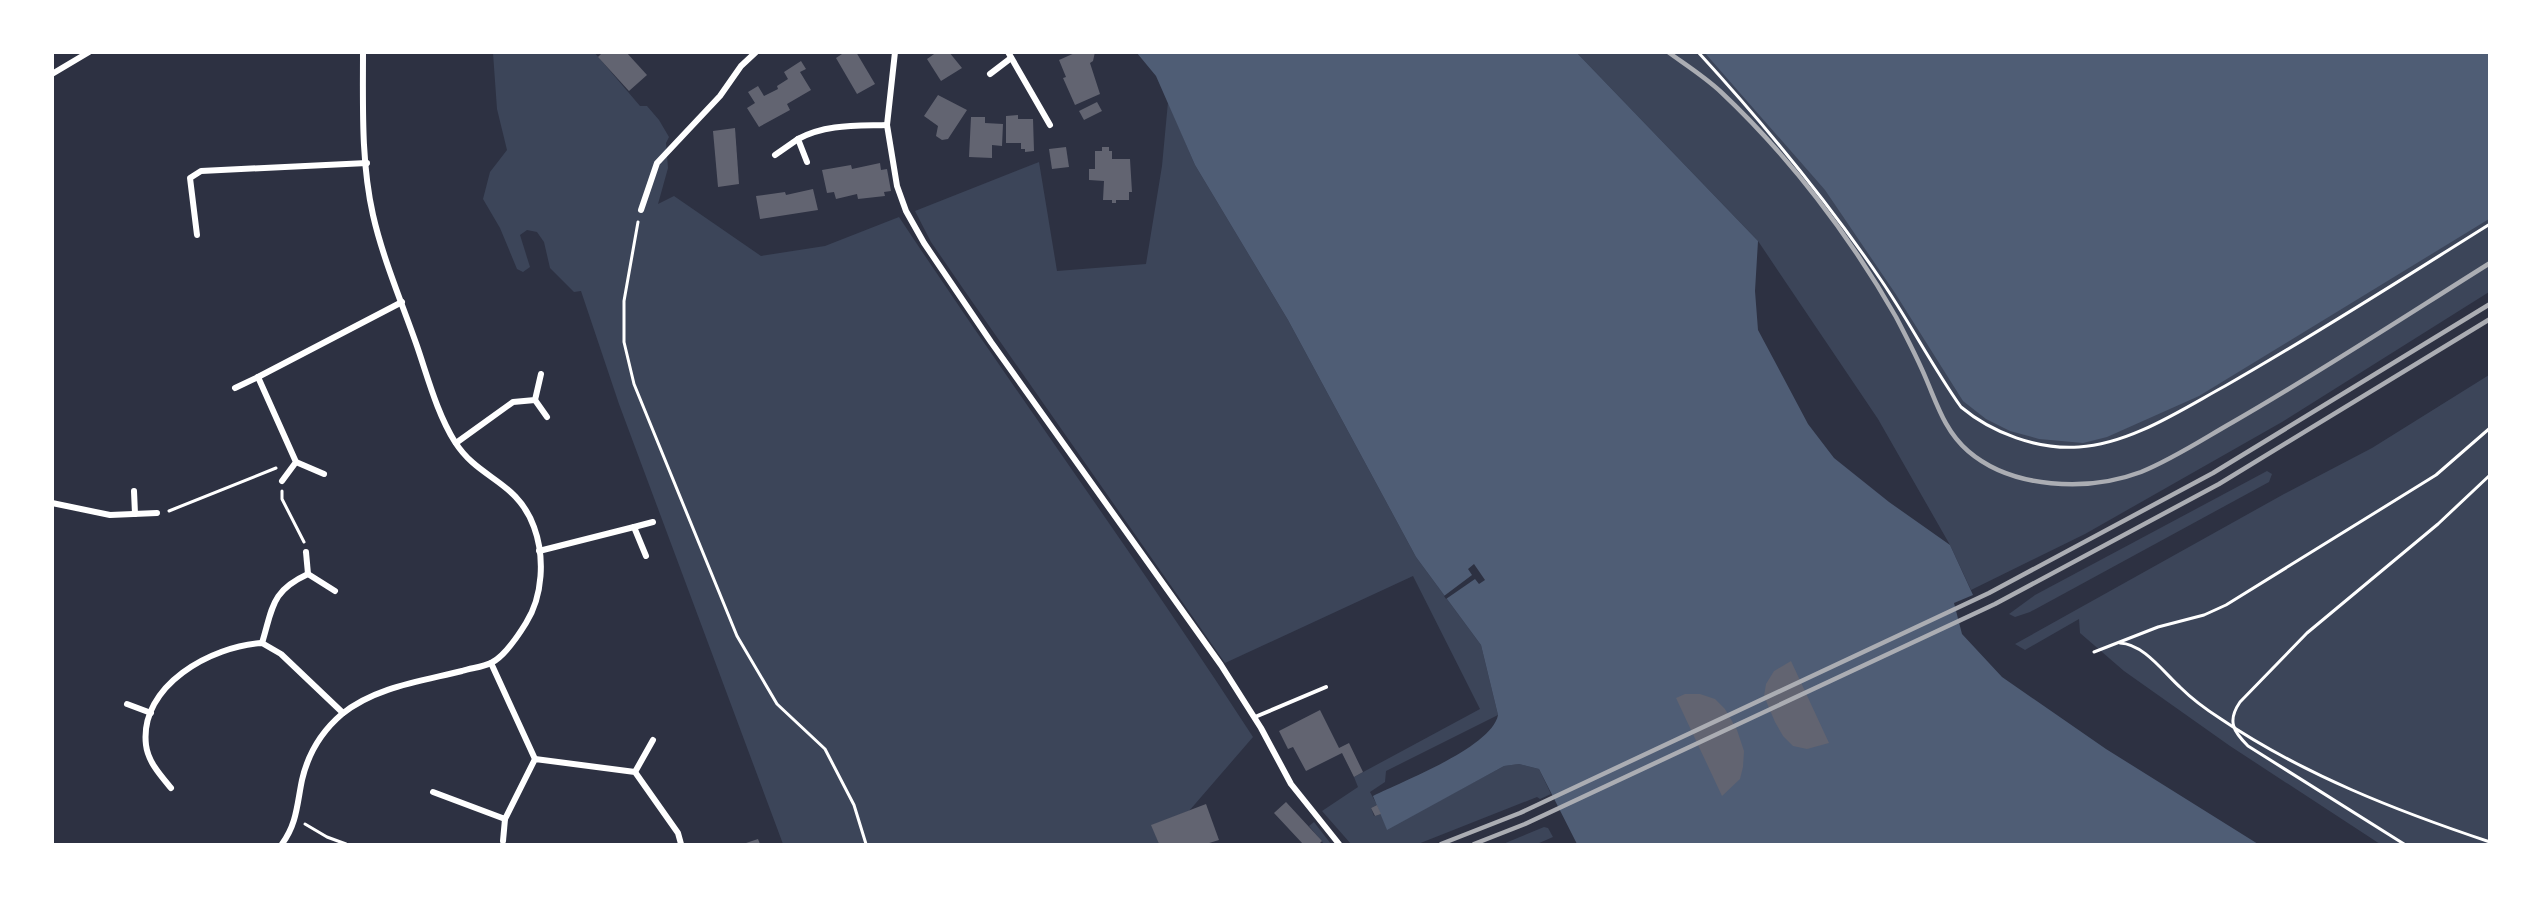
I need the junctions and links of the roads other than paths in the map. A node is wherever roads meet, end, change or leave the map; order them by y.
1 (89, 52) edge
2 (363, 52) edge
3 (756, 52) edge
4 (895, 52) edge
5 (1010, 55) edge
6 (52, 74) edge
7 (990, 74) dead end
8 (887, 125) junction
9 (1050, 125) dead end
10 (798, 139) junction
11 (775, 154) dead end
12 (807, 162) dead end
13 (367, 163) junction
14 (641, 210) road end
15 (197, 235) dead end
16 (402, 302) junction
17 (542, 374) dead end
18 (258, 377) junction
19 (236, 388) dead end
20 (535, 400) junction
21 (547, 417) dead end
22 (456, 443) junction
23 (296, 462) junction
24 (324, 474) dead end
25 (282, 482) road end
26 (134, 491) dead end
27 (52, 502) edge
28 (157, 513) road end
29 (135, 514) junction
30 (653, 522) dead end
31 (634, 527) junction
32 (540, 551) junction
33 (306, 552) road end
34 (646, 556) dead end
35 (308, 574) junction
36 (335, 591) dead end
37 (262, 643) junction
38 (491, 663) junction
39 (1326, 687) dead end
40 (127, 704) dead end
41 (151, 713) junction
42 (343, 713) junction
43 (1254, 717) junction
44 (653, 740) dead end
45 (535, 759) junction
46 (635, 772) junction
47 (171, 788) dead end
48 (433, 792) dead end
49 (505, 819) junction
50 (503, 842) dead end
51 (282, 844) edge
52 (681, 844) edge
53 (1339, 844) edge

1 - 6 street
2 - 13 street
3 - 14 street
4 - 8 street
5 - 7 street
5 - 9 street
8 - 10 street
8 - 43 street
10 - 11 street
10 - 12 street
13 - 15 street
13 - 16 street
16 - 18 street
16 - 22 street
17 - 20 street
18 - 19 street
18 - 23 street
20 - 21 street
20 - 22 street
22 - 32 street
23 - 24 street
23 - 25 street
26 - 29 street
27 - 29 street
28 - 29 street
30 - 31 street
31 - 32 street
31 - 34 street
32 - 38 street
33 - 35 street
35 - 36 street
35 - 37 street
37 - 41 street
37 - 42 street
38 - 42 street
38 - 45 street
39 - 43 lane
40 - 41 street
41 - 47 street
42 - 51 street
43 - 53 street
44 - 46 street
45 - 46 street
45 - 49 street
46 - 52 street
48 - 49 street
49 - 50 street

